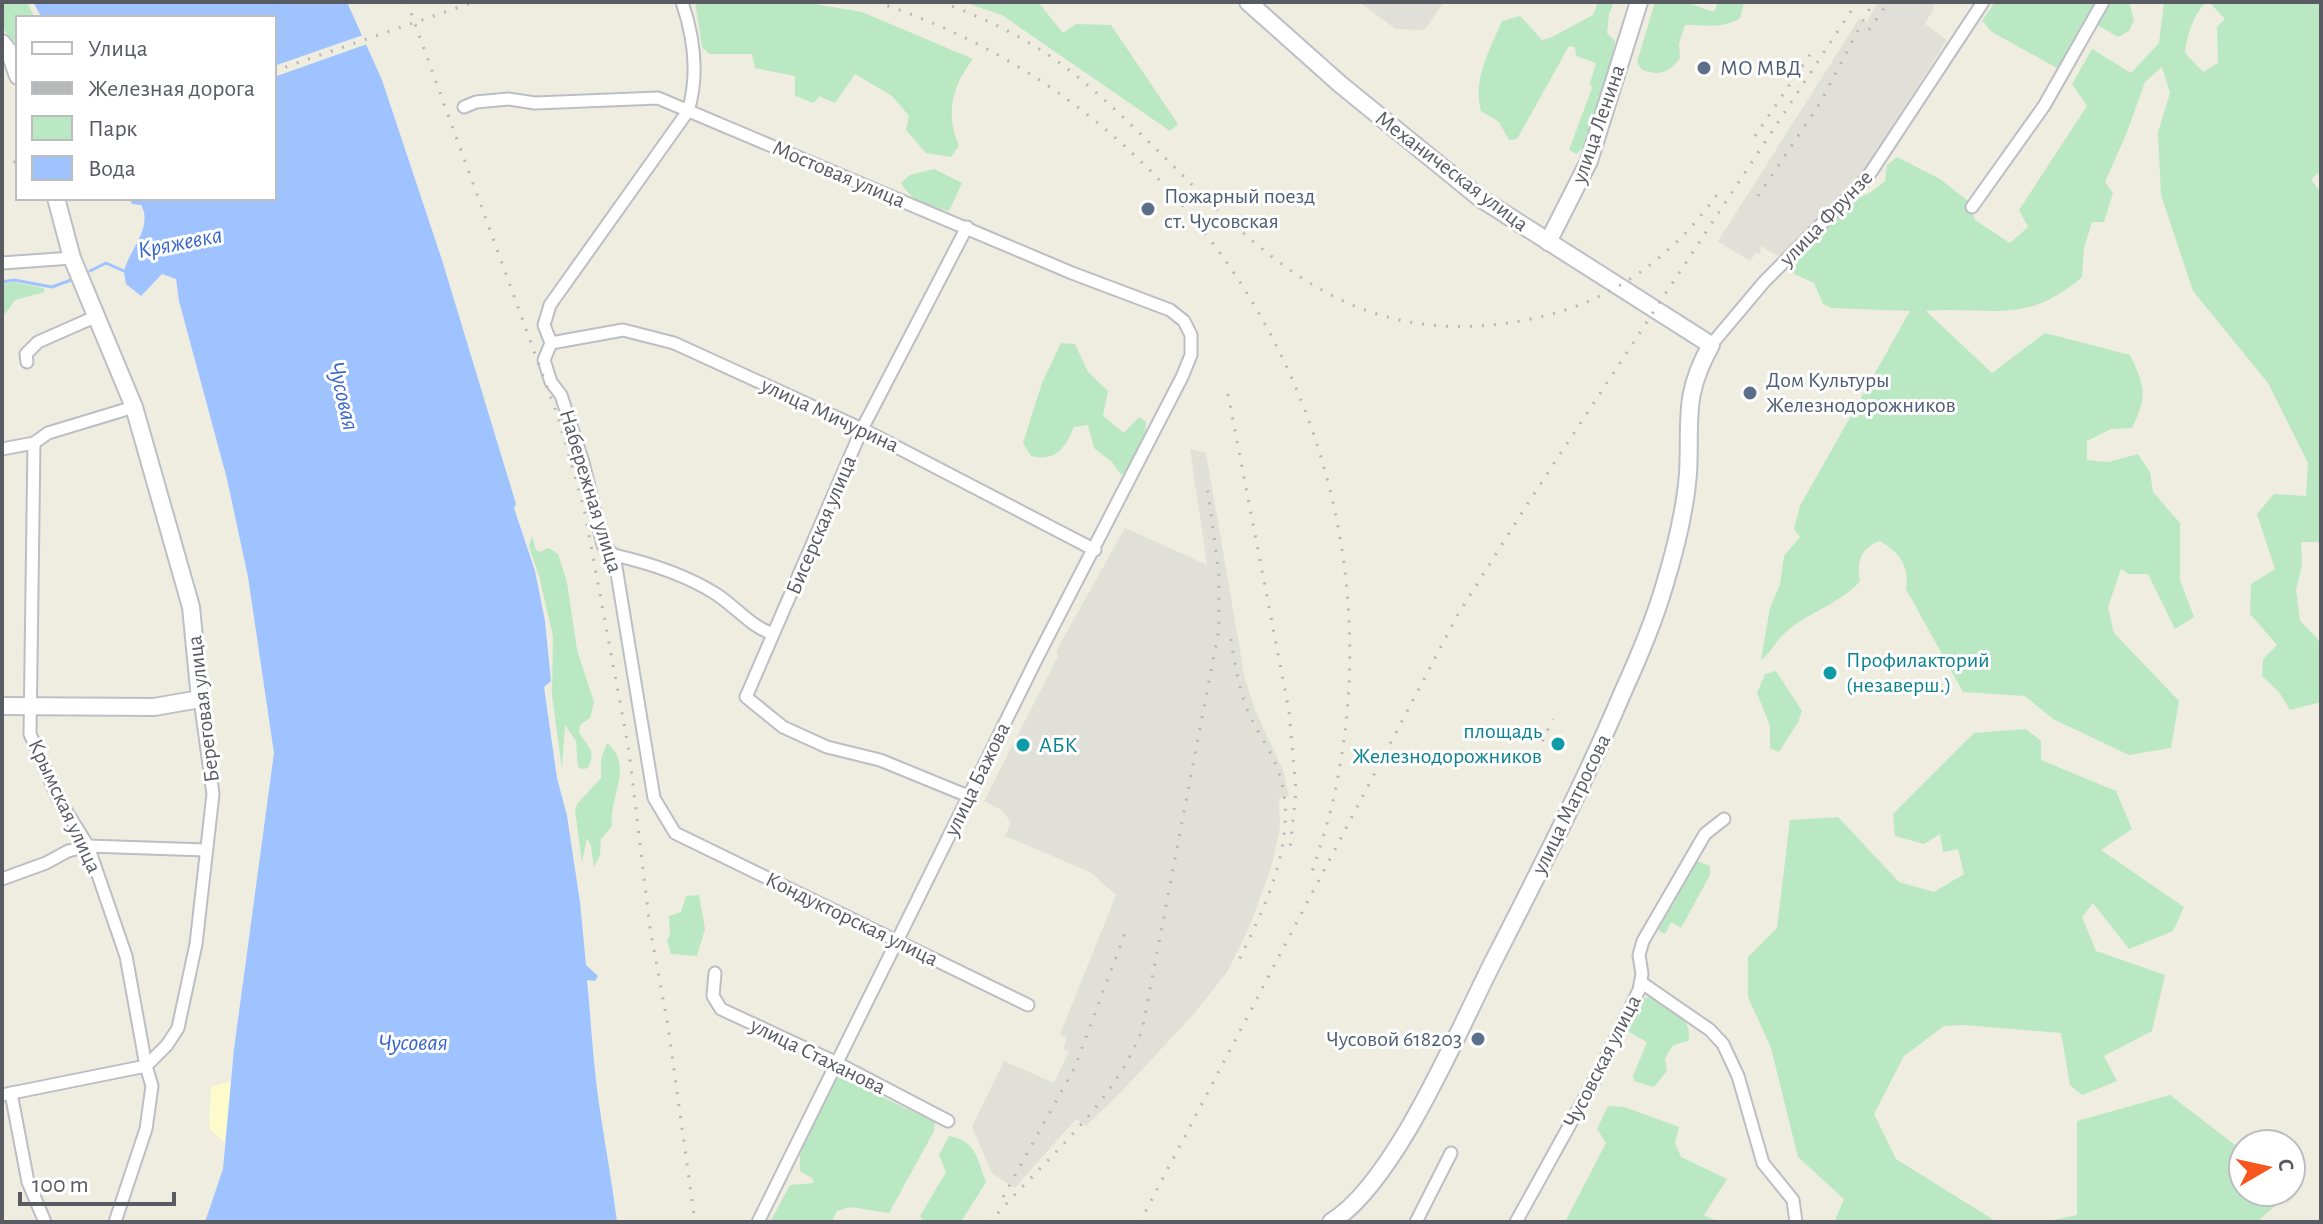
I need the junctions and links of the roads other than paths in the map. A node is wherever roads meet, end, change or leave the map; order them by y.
1 (682, 2) edge
2 (1248, 2) edge
3 (1639, 2) edge
4 (1983, 2) edge
5 (2103, 2) edge
6 (2, 43) edge
7 (16, 70) edge
8 (464, 107) dead end
9 (688, 111) junction
10 (57, 200) edge
11 (1972, 207) dead end
12 (967, 227) junction
13 (1548, 242) junction
14 (72, 258) junction
15 (2, 263) edge
16 (97, 316) junction
17 (1191, 335) joint
18 (551, 343) junction
19 (1711, 345) junction
20 (27, 362) dead end
21 (134, 407) junction
22 (862, 429) junction
23 (34, 443) junction
24 (2, 449) edge
25 (1095, 550) junction
26 (614, 555) junction
27 (773, 634) junction
28 (200, 699) junction
29 (2, 706) edge
30 (32, 707) junction
31 (968, 796) junction
32 (1724, 819) dead end
33 (675, 833) joint
34 (88, 846) junction
35 (206, 850) junction
36 (2, 879) edge
37 (896, 939) junction
38 (715, 973) dead end
39 (1642, 983) junction
40 (1028, 1005) dead end
41 (835, 1062) junction
42 (146, 1066) junction
43 (6, 1094) edge
44 (948, 1121) dead end
45 (1451, 1153) dead end
46 (45, 1222) edge
47 (115, 1222) edge
48 (758, 1222) edge
49 (1331, 1222) edge
50 (1416, 1222) edge
51 (1516, 1222) edge
52 (1796, 1222) edge

1 - 9 street, Набережная улица
2 - 13 street, Механическая улица
3 - 13 street, улица Ленина
4 - 19 street, улица Фрунзе
5 - 11 street
6 - 7 street
8 - 9 street, Мостовая улица
9 - 12 street, Мостовая улица
9 - 18 street, Набережная улица
10 - 14 street, Береговая улица
12 - 17 street, Мостовая улица
12 - 22 street, Бисерская улица
13 - 19 street, Механическая улица
14 - 15 street
14 - 16 street, Береговая улица
16 - 20 street
16 - 21 street, Береговая улица
17 - 25 street, улица Бажова
18 - 22 street, улица Мичурина
18 - 26 street, Набережная улица
19 - 49 street, улица Матросова
21 - 23 street
21 - 28 street, Береговая улица
22 - 25 street, улица Мичурина
22 - 27 street, Бисерская улица
23 - 24 street
23 - 30 street, Крымская улица
25 - 31 street, улица Бажова
26 - 27 street
26 - 33 street, Набережная улица
27 - 31 street, Бисерская улица
28 - 30 street
28 - 35 street, Береговая улица
29 - 30 street
30 - 34 street, Крымская улица
31 - 37 street, улица Бажова
32 - 39 street, Чусовская улица
33 - 37 street, Кондукторская улица
34 - 35 street
34 - 36 street
34 - 42 street, Крымская улица
35 - 42 street, Береговая улица
37 - 40 street, Кондукторская улица
37 - 41 street, улица Бажова
38 - 41 street, улица Стаханова
39 - 51 street, Чусовская улица
39 - 52 street
41 - 44 street, улица Стаханова
41 - 48 street, улица Бажова
42 - 43 street
42 - 47 street
43 - 46 street
45 - 50 street

